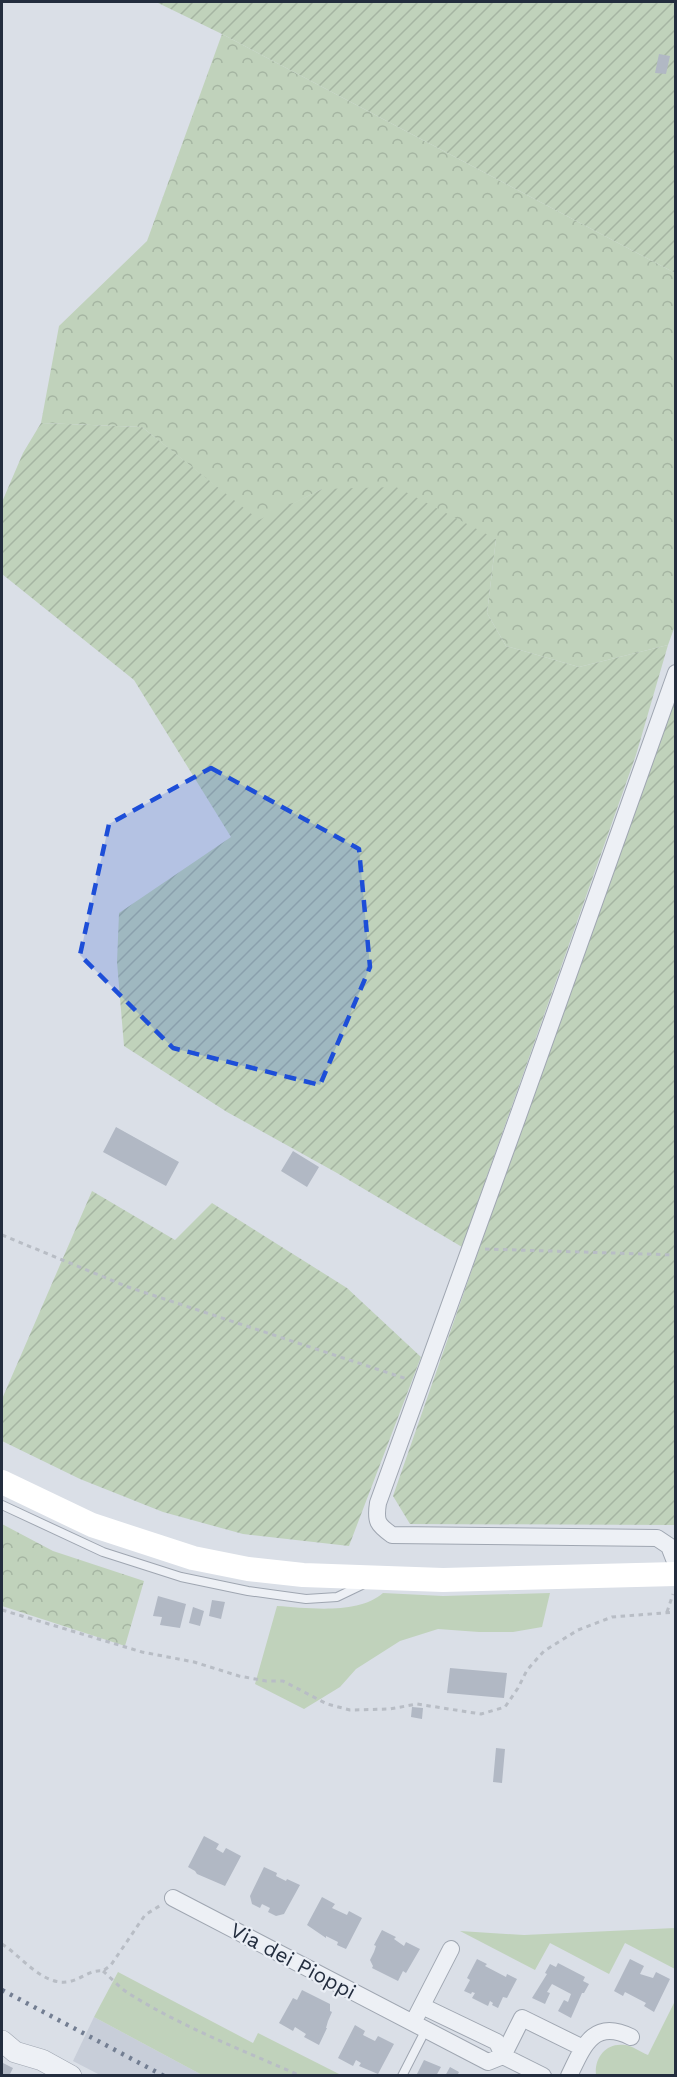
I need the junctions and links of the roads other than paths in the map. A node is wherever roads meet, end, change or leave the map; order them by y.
1 (675, 673) edge
2 (2, 1482) edge
3 (2, 1505) edge
4 (675, 1564) edge
5 (675, 1574) edge
6 (376, 1578) junction
7 (172, 1898) road end
8 (451, 1949) dead end
9 (422, 2006) junction
10 (418, 2031) junction
11 (631, 2037) dead end
12 (6, 2047) edge
13 (583, 2048) junction
14 (503, 2056) junction
15 (61, 2075) edge
16 (402, 2076) edge
17 (543, 2076) edge
18 (569, 2076) edge

1 - 4 street
2 - 6 main road
3 - 6 lane
5 - 6 main road
7 - 10 street, Via dei Pioppi
8 - 9 street
9 - 10 street
9 - 14 street, Via dei Pioppi
10 - 14 street, Via dei Pioppi
10 - 16 lane
11 - 13 street
12 - 15 street
13 - 14 street
13 - 18 street
14 - 17 street, Via dei Pioppi

